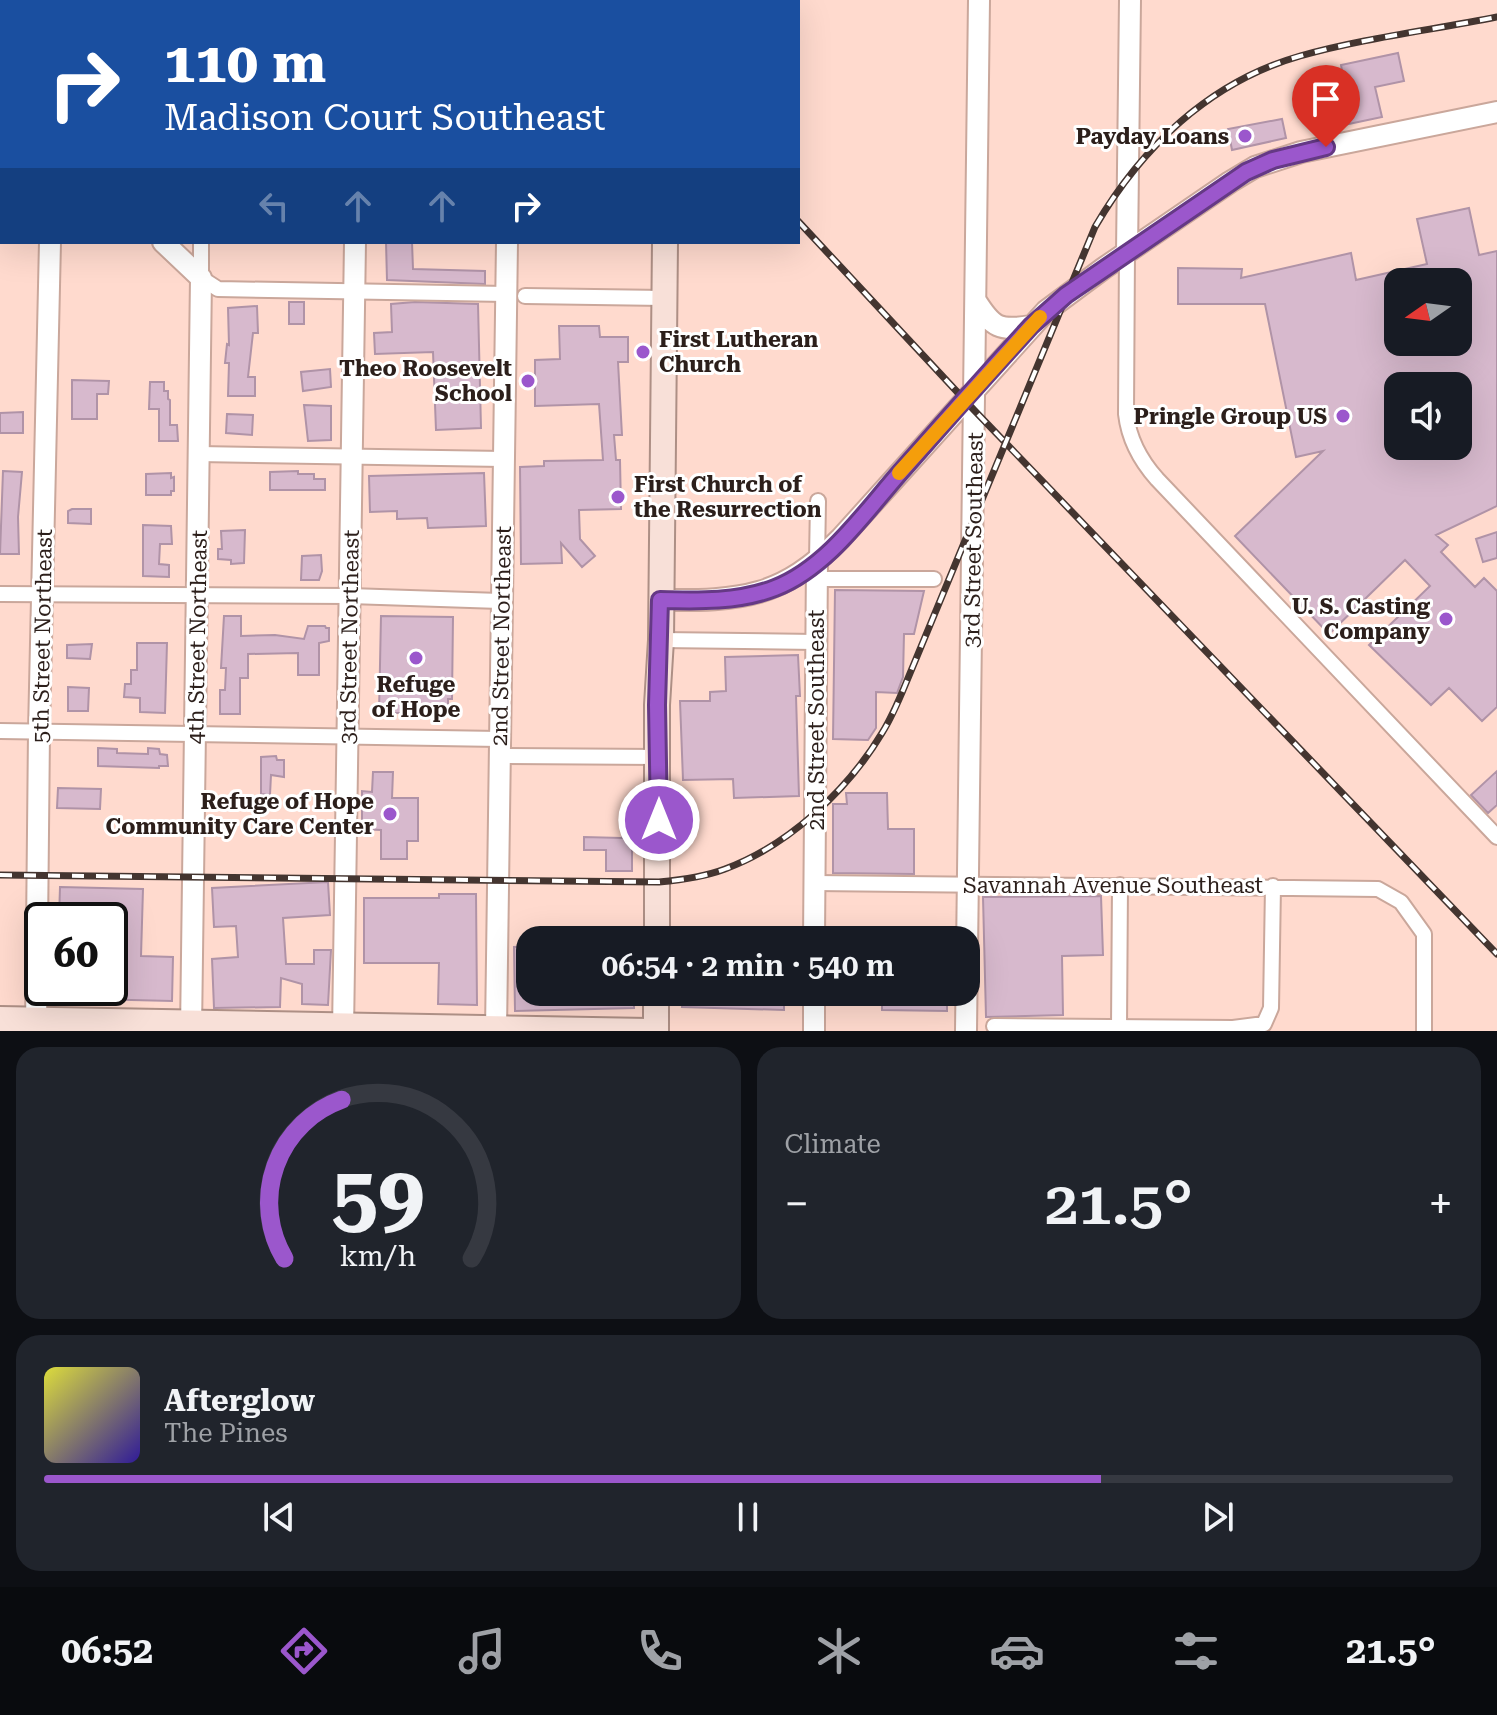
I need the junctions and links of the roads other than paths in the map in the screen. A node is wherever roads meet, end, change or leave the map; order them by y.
1 (979, 0) edge
2 (1130, 0) edge
3 (1497, 112) edge
4 (50, 244) edge
5 (165, 244) edge
6 (201, 244) edge
7 (355, 244) edge
8 (507, 244) edge
9 (665, 244) edge
10 (1127, 252) junction
11 (201, 278) junction
12 (354, 292) junction
13 (516, 295) junction
14 (664, 298) junction
15 (975, 300) junction
16 (1031, 326) junction
17 (974, 389) junction
18 (199, 454) junction
19 (352, 457) junction
20 (503, 459) junction
21 (818, 501) dead end
22 (817, 570) junction
23 (934, 579) dead end
24 (0, 594) edge
25 (43, 594) junction
26 (198, 595) junction
27 (350, 596) junction
28 (660, 600) junction
29 (500, 601) junction
30 (661, 640) junction
31 (816, 642) junction
32 (0, 731) edge
33 (39, 732) junction
34 (195, 735) junction
35 (348, 737) junction
36 (499, 748) junction
37 (659, 757) junction
38 (1497, 837) edge
39 (815, 883) junction
40 (968, 884) junction
41 (1120, 885) junction
42 (1273, 886) junction
43 (657, 926) edge
44 (814, 926) edge
45 (656, 1006) edge
46 (814, 1006) edge
47 (0, 1019) edge
48 (36, 1025) edge
49 (191, 1026) edge
50 (994, 1026) dead end
51 (344, 1028) edge
52 (1119, 1028) junction
53 (496, 1029) edge
54 (648, 1031) edge
55 (656, 1031) edge
56 (814, 1031) edge
57 (966, 1031) edge
58 (1424, 1031) edge

1 - 15 street, 3rd Street Southeast
2 - 10 street
3 - 10 street
4 - 25 street, 5th Street Northeast
5 - 11 street
6 - 11 street, 4th Street Northeast
7 - 12 street, 3rd Street Northeast
8 - 13 street, 2nd Street Northeast
9 - 14 main road
10 - 16 street
10 - 38 street
11 - 12 street
11 - 18 street, 4th Street Northeast
12 - 13 street
12 - 19 street, 3rd Street Northeast
13 - 14 street
13 - 20 street, 2nd Street Northeast
14 - 28 main road
15 - 16 street
15 - 17 street, 3rd Street Southeast
16 - 17 street
17 - 22 street
17 - 40 street, 3rd Street Southeast
18 - 19 street
18 - 26 street, 4th Street Northeast
19 - 20 street
19 - 27 street, 3rd Street Northeast
20 - 29 street, 2nd Street Northeast
21 - 22 street, 2nd Street Southeast
22 - 23 street
22 - 28 street
22 - 31 street, 2nd Street Southeast
24 - 25 street
25 - 26 street
25 - 33 street, 5th Street Northeast
26 - 27 street
26 - 34 street, 4th Street Northeast
27 - 29 street
27 - 35 street, 3rd Street Northeast
28 - 30 main road
29 - 36 street, 2nd Street Northeast
30 - 31 street
30 - 37 main road
31 - 39 street, 2nd Street Southeast
32 - 33 street
33 - 34 street
33 - 48 street, 5th Street Northeast
34 - 35 street
34 - 49 street, 4th Street Northeast
35 - 36 street
35 - 51 street, 3rd Street Northeast
36 - 37 street
36 - 53 street, 2nd Street Northeast
37 - 43 main road
39 - 40 street, Savannah Avenue Southeast
39 - 44 street, 2nd Street Southeast
40 - 41 street, Savannah Avenue Southeast
40 - 57 street, 3rd Street Southeast
41 - 42 street, Savannah Avenue Southeast
41 - 52 street
42 - 52 street
42 - 58 street, Savannah Avenue Southeast
45 - 55 main road
46 - 56 street
47 - 48 main road
48 - 49 main road
49 - 51 main road
50 - 52 street
51 - 53 main road
53 - 54 main road

